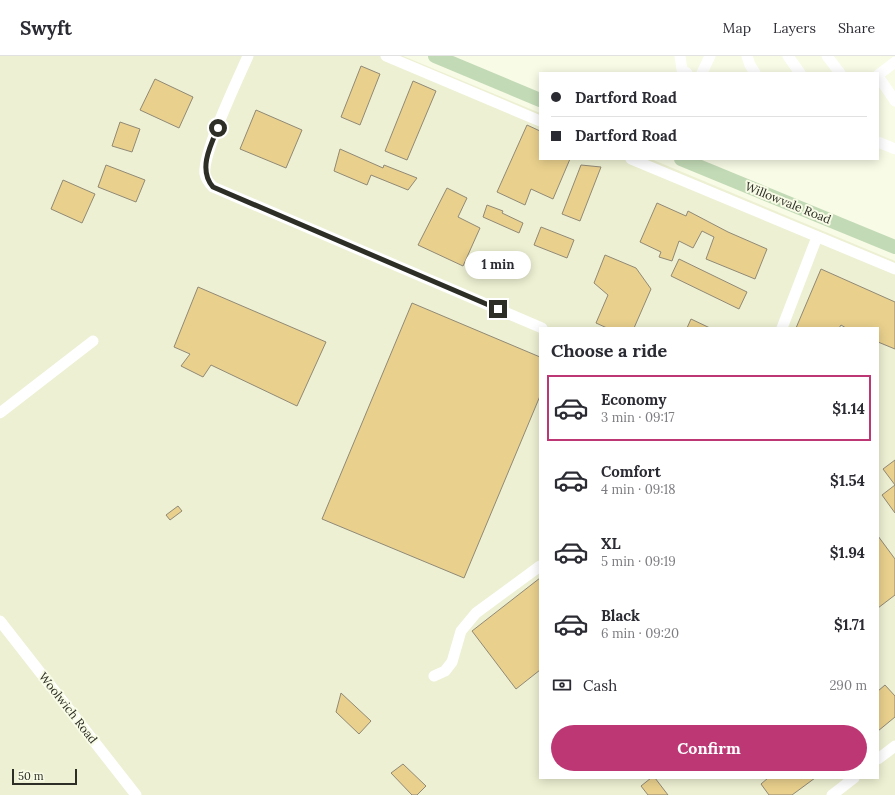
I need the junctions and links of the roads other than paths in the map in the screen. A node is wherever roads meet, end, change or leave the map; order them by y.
1 (248, 56) edge
2 (386, 56) edge
3 (435, 56) edge
4 (680, 56) edge
5 (710, 56) edge
6 (747, 56) edge
7 (788, 56) edge
8 (827, 56) edge
9 (895, 62) edge
10 (685, 72) edge
11 (702, 72) edge
12 (754, 72) edge
13 (799, 72) edge
14 (839, 72) edge
15 (879, 74) edge
16 (879, 77) edge
17 (539, 100) edge
18 (895, 101) edge
19 (539, 121) edge
20 (879, 142) edge
21 (895, 149) edge
22 (633, 160) edge
23 (683, 160) edge
24 (817, 237) junction
25 (895, 247) edge
26 (895, 269) edge
27 (540, 327) edge
28 (782, 327) edge
29 (93, 341) dead end
30 (0, 413) edge
31 (539, 567) edge
32 (0, 621) edge
33 (434, 676) dead end
34 (895, 746) edge
35 (879, 758) edge
36 (853, 779) edge
37 (136, 795) edge
38 (832, 795) edge

1 - 27 street
2 - 19 street
3 - 17 main road
4 - 10 street
5 - 11 street
6 - 12 street
7 - 13 street
8 - 14 street
9 - 15 street
16 - 18 street
20 - 21 street
22 - 24 street
23 - 25 main road, Willowvale Road
24 - 26 street
24 - 28 street
29 - 30 street
31 - 33 street
32 - 37 street, Woolwich Road
34 - 35 street
36 - 38 street

